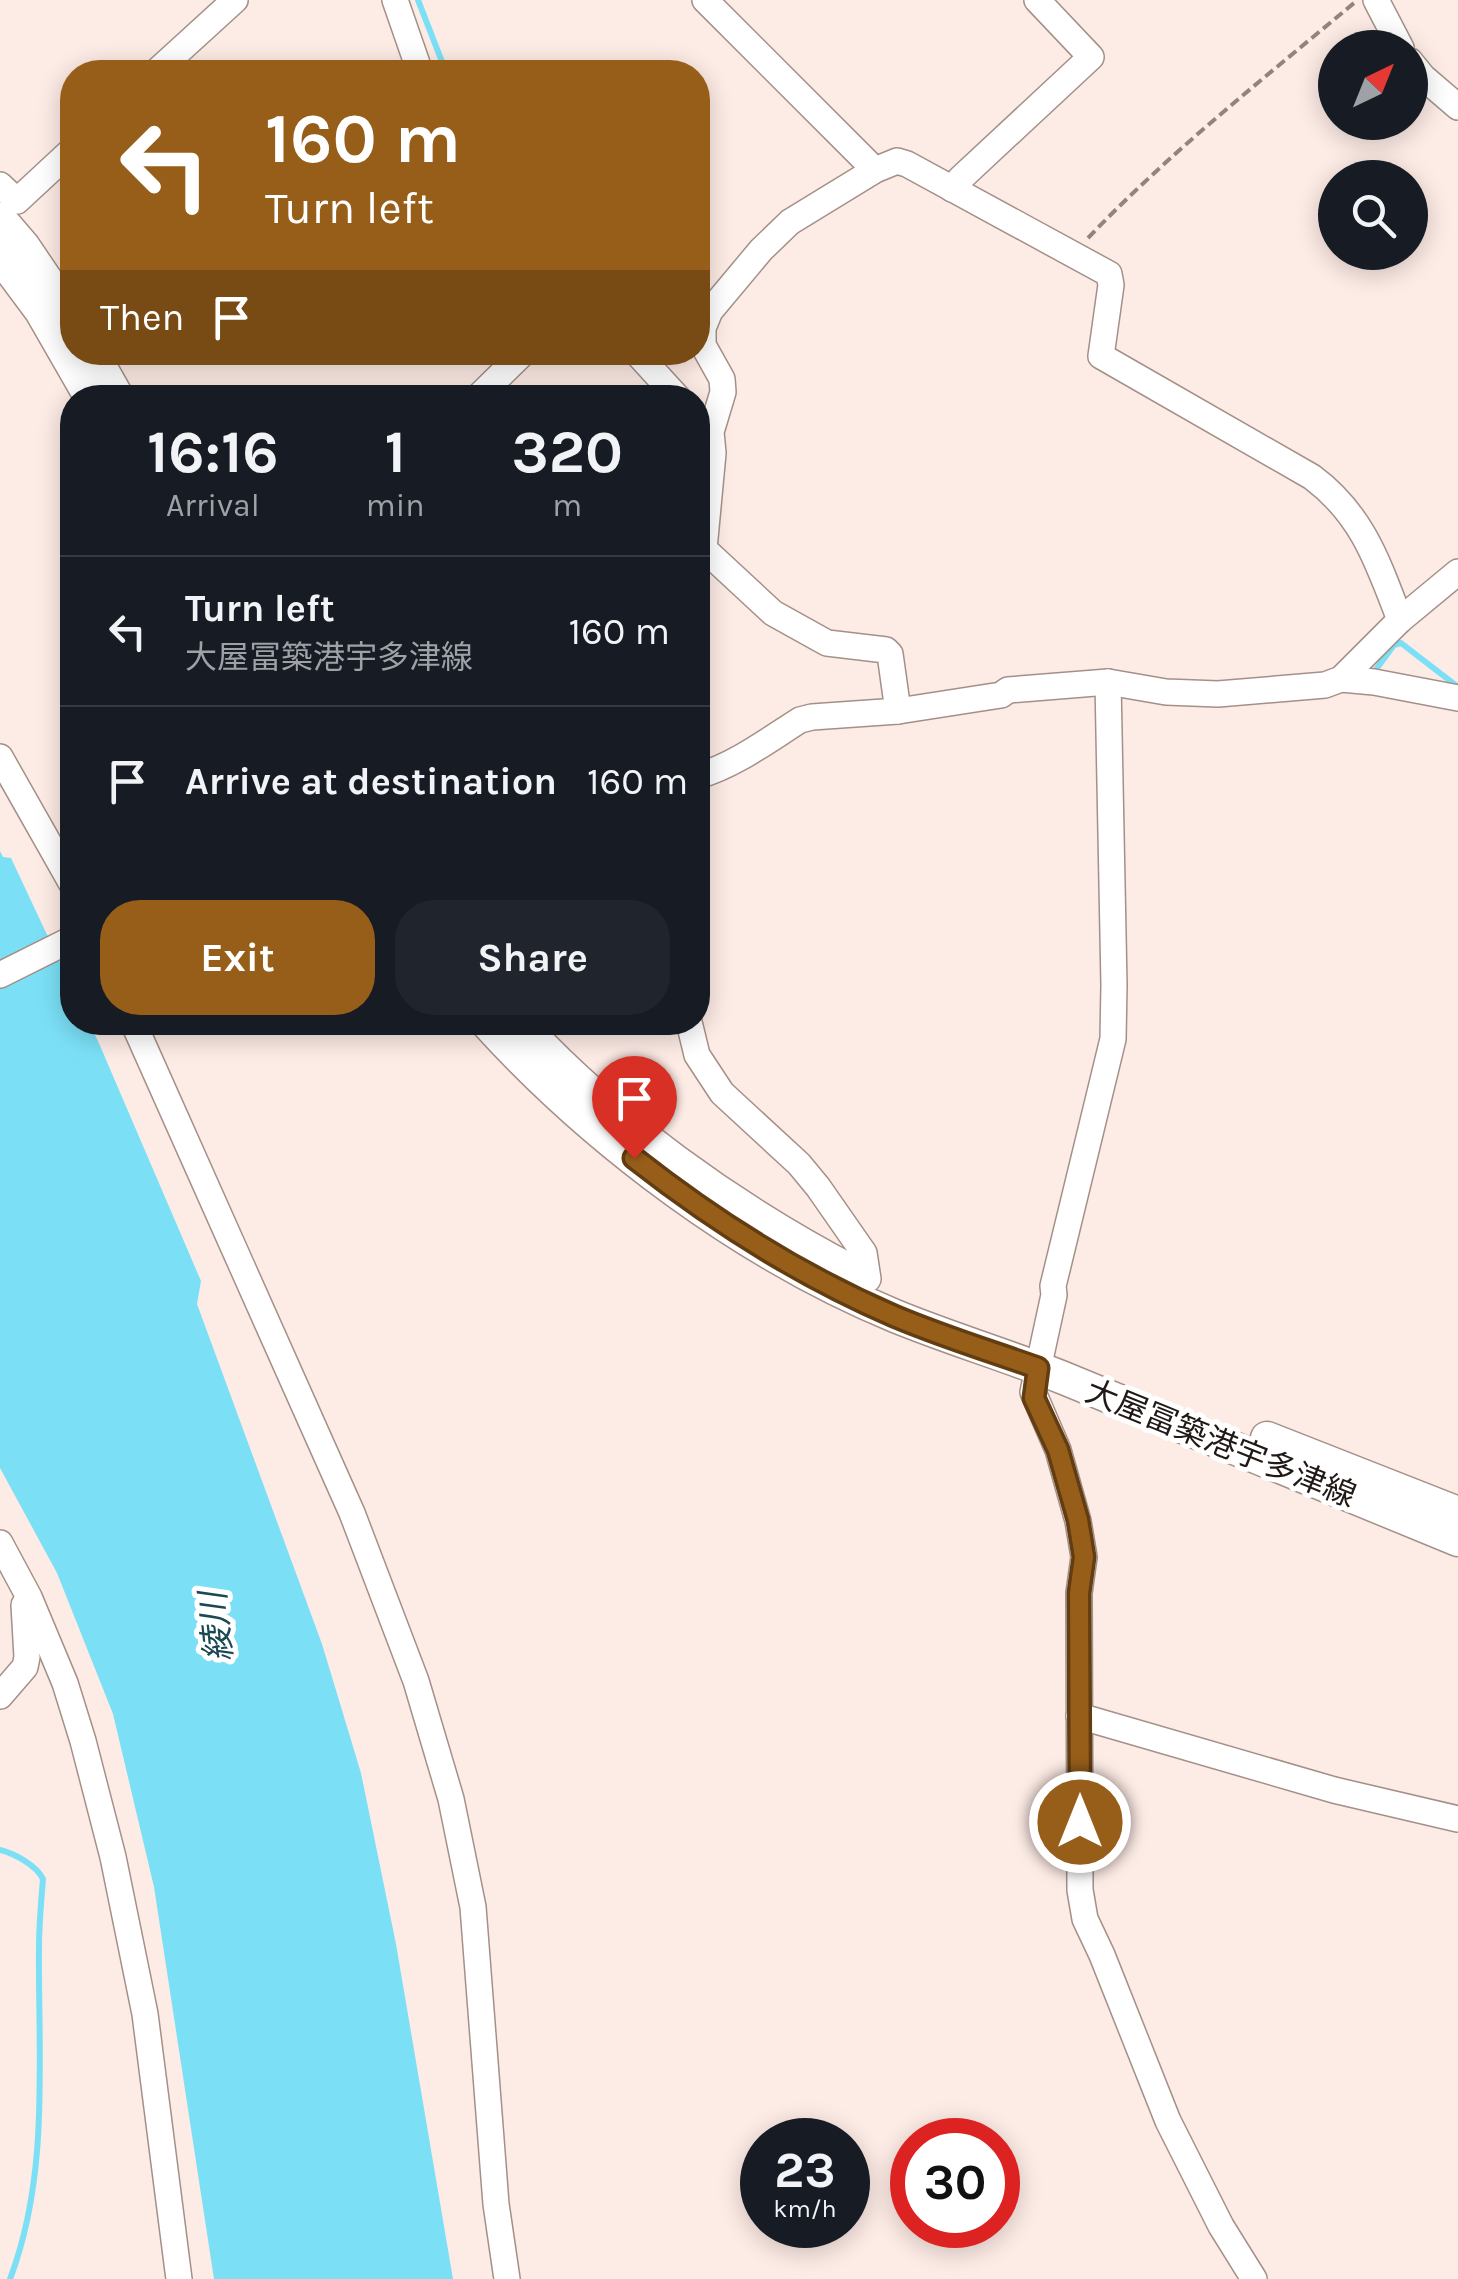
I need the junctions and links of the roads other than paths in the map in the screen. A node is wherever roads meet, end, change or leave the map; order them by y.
1 (236, 0) edge
2 (395, 0) edge
3 (705, 0) edge
4 (1037, 0) edge
5 (1376, 0) edge
6 (1392, 30) edge
7 (169, 60) edge
8 (416, 60) edge
9 (1428, 80) edge
10 (1458, 107) edge
11 (60, 161) edge
12 (876, 170) junction
13 (956, 184) junction
14 (0, 185) edge
15 (0, 219) edge
16 (0, 256) edge
17 (60, 300) edge
18 (710, 311) edge
19 (60, 344) edge
20 (710, 357) edge
21 (511, 365) edge
22 (648, 365) edge
23 (490, 385) edge
24 (666, 385) edge
25 (710, 414) edge
26 (710, 444) edge
27 (710, 485) edge
28 (710, 555) edge
29 (1458, 572) edge
30 (1400, 620) junction
31 (1341, 679) junction
32 (1108, 682) junction
33 (1458, 698) edge
34 (898, 712) junction
35 (0, 756) edge
36 (710, 773) edge
37 (60, 863) edge
38 (60, 945) edge
39 (0, 975) edge
40 (139, 1035) edge
41 (498, 1035) edge
42 (533, 1035) edge
43 (692, 1035) edge
44 (868, 1279) junction
45 (1040, 1358) junction
46 (1458, 1513) edge
47 (1458, 1540) edge
48 (0, 1543) edge
49 (29, 1597) junction
50 (0, 1696) edge
51 (1079, 1716) junction
52 (1458, 1819) edge
53 (179, 2279) edge
54 (507, 2279) edge
55 (1254, 2279) edge

1 - 7 street
2 - 8 street
3 - 12 street
4 - 13 street
5 - 6 street
9 - 10 street
11 - 14 street
12 - 13 street
12 - 18 street
13 - 30 street
15 - 17 main road
16 - 19 main road
20 - 25 street
21 - 23 street
22 - 24 street
26 - 27 street
28 - 34 street
29 - 30 street
30 - 31 street
31 - 32 street
31 - 33 street
32 - 34 street
32 - 45 street
34 - 36 street
35 - 37 street
38 - 39 street
40 - 54 street
41 - 45 main road, 大屋冨築港宇多津線
42 - 44 main road, 大屋冨築港宇多津線
43 - 44 street
44 - 45 main road, 大屋冨築港宇多津線
45 - 46 main road, 大屋冨築港宇多津線
45 - 47 main road, 大屋冨築港宇多津線
45 - 51 street
48 - 49 street
49 - 50 street
49 - 53 street
51 - 52 street
51 - 55 street

